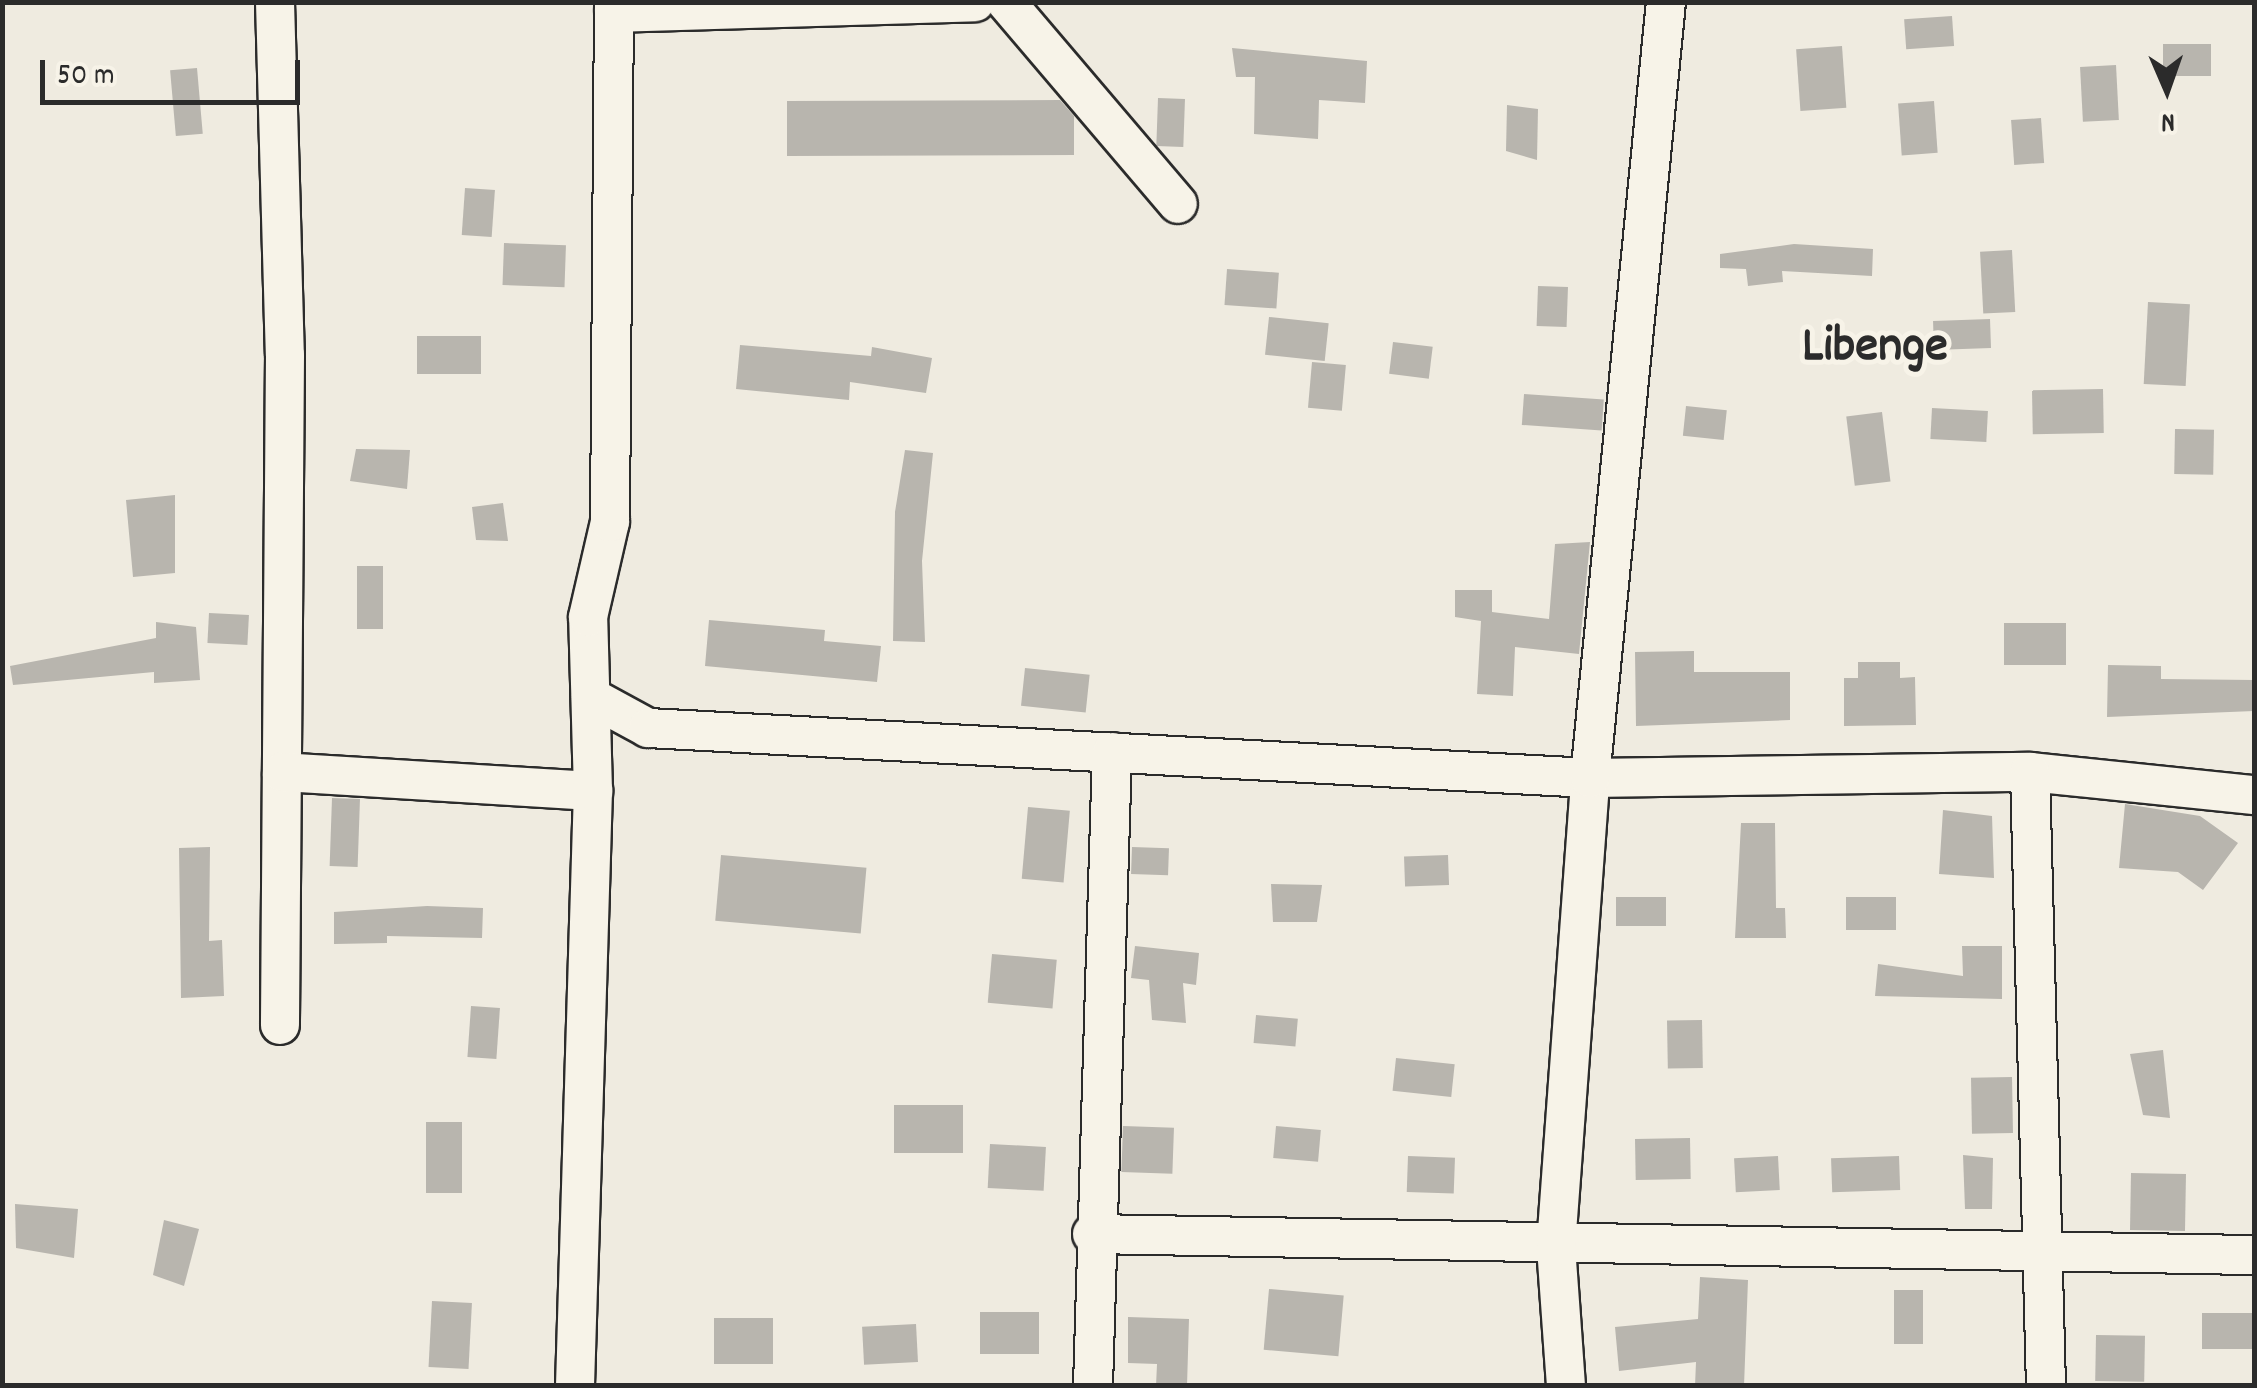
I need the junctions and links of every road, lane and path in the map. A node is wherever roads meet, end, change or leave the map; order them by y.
1 (275, 2) edge
2 (975, 2) edge
3 (1006, 2) edge
4 (1666, 2) edge
5 (614, 8) edge
6 (1178, 204) dead end
7 (591, 697) junction
8 (1112, 752) junction
9 (282, 772) junction
10 (2030, 772) junction
11 (1590, 778) junction
12 (594, 791) junction
13 (2254, 795) edge
14 (280, 1025) dead end
15 (1092, 1234) junction
16 (1556, 1246) junction
17 (2254, 1255) edge
18 (2049, 1257) junction
19 (575, 1386) edge
20 (1093, 1386) edge
21 (1566, 1386) edge
22 (2046, 1386) edge

1 - 9 street
2 - 5 street
3 - 6 street
4 - 11 street
5 - 7 street
7 - 8 street
7 - 12 street
8 - 11 street
8 - 15 street
9 - 12 street
9 - 14 street
10 - 11 street
10 - 13 street
10 - 18 street
11 - 16 street
12 - 19 street
15 - 16 street
15 - 20 street
16 - 18 street
16 - 21 street
17 - 18 street
18 - 22 street

